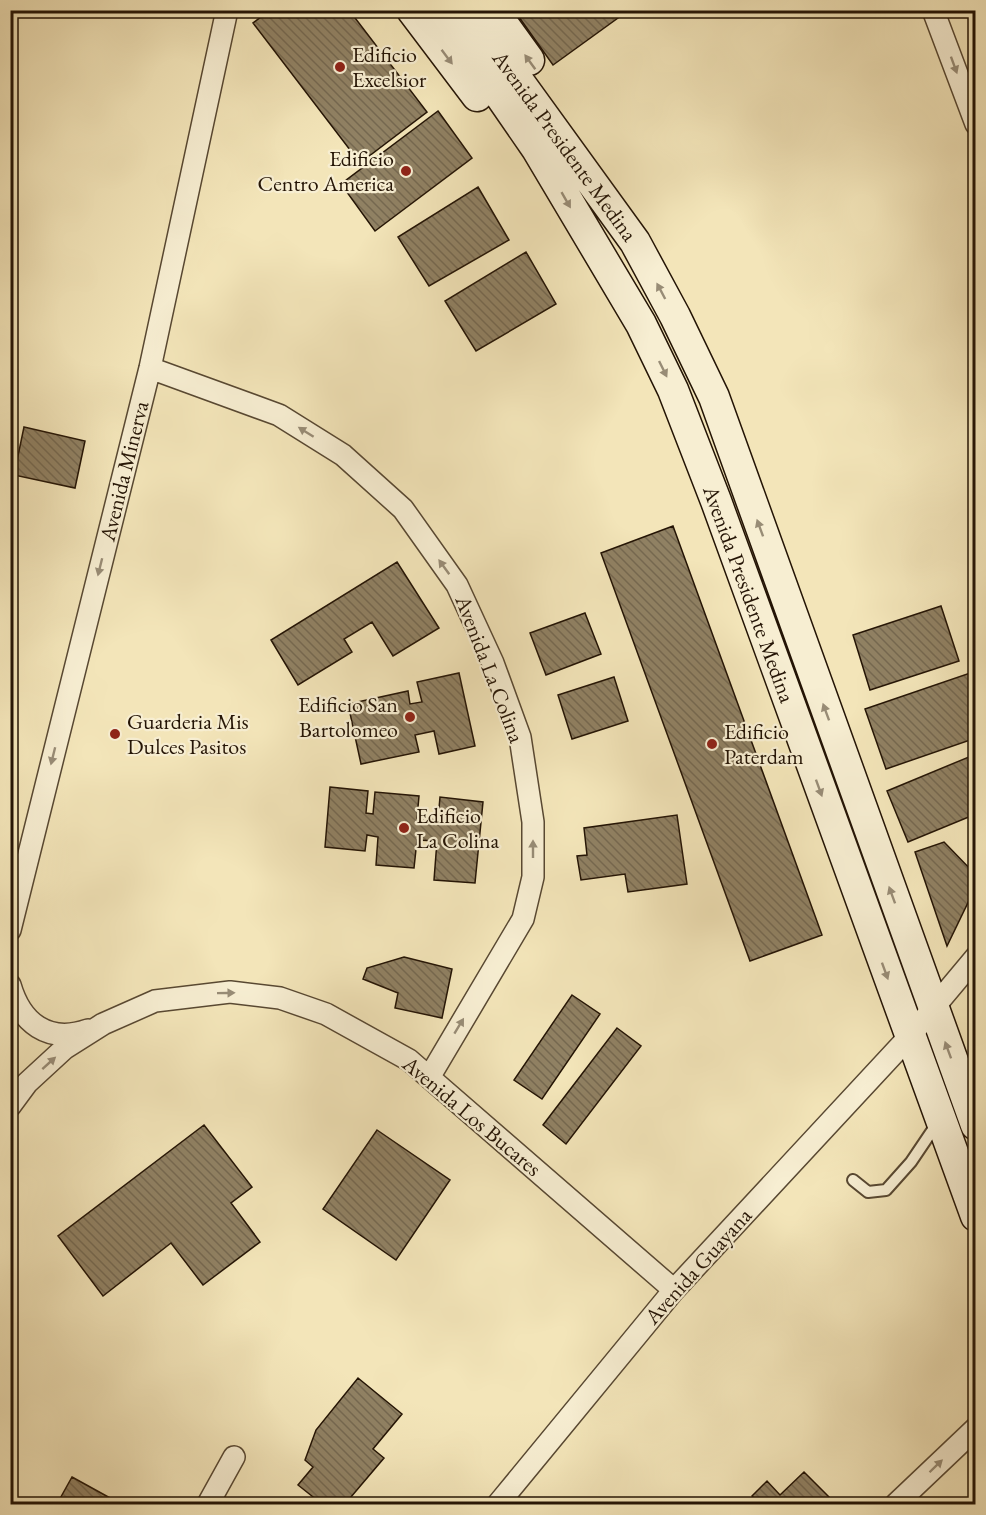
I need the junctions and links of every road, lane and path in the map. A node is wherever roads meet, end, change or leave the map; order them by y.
1 (227, 10) edge
2 (412, 10) edge
3 (441, 10) edge
4 (467, 10) edge
5 (493, 10) edge
6 (933, 10) edge
7 (975, 124) edge
8 (546, 141) junction
9 (150, 368) junction
10 (10, 930) edge
11 (975, 957) edge
12 (10, 985) edge
13 (933, 1010) junction
14 (103, 1024) junction
15 (909, 1037) junction
16 (430, 1076) junction
17 (10, 1106) edge
18 (940, 1119) junction
19 (975, 1125) edge
20 (853, 1180) dead end
21 (975, 1216) edge
22 (674, 1290) junction
23 (975, 1428) edge
24 (234, 1457) dead end
25 (208, 1504) edge
26 (498, 1504) edge
27 (896, 1504) edge

1 - 9 street, Avenida Minerva
2 -> 8 street
3 - 8 street, Avenida Presidente Medina
4 - 8 street, Avenida Presidente Medina
8 -> 5 street
6 -> 7 street
13 -> 8 street, Avenida Presidente Medina
8 -> 15 street, Avenida Presidente Medina
9 -> 10 street, Avenida Minerva
16 -> 9 street, Avenida La Colina
11 - 13 street
12 - 14 street, Avenida Los Bucares
13 - 15 street, Avenida Guayana
19 -> 13 street, Avenida Presidente Medina
14 -> 16 street, Avenida Los Bucares
17 -> 14 street, Avenida Los Bucares
15 - 18 street, Avenida Presidente Medina
15 - 22 street, Avenida Guayana
16 - 22 street, Avenida Los Bucares
18 - 20 lane
18 - 21 street, Avenida Presidente Medina
22 - 26 street, Avenida Guayana
27 -> 23 street
24 - 25 street

